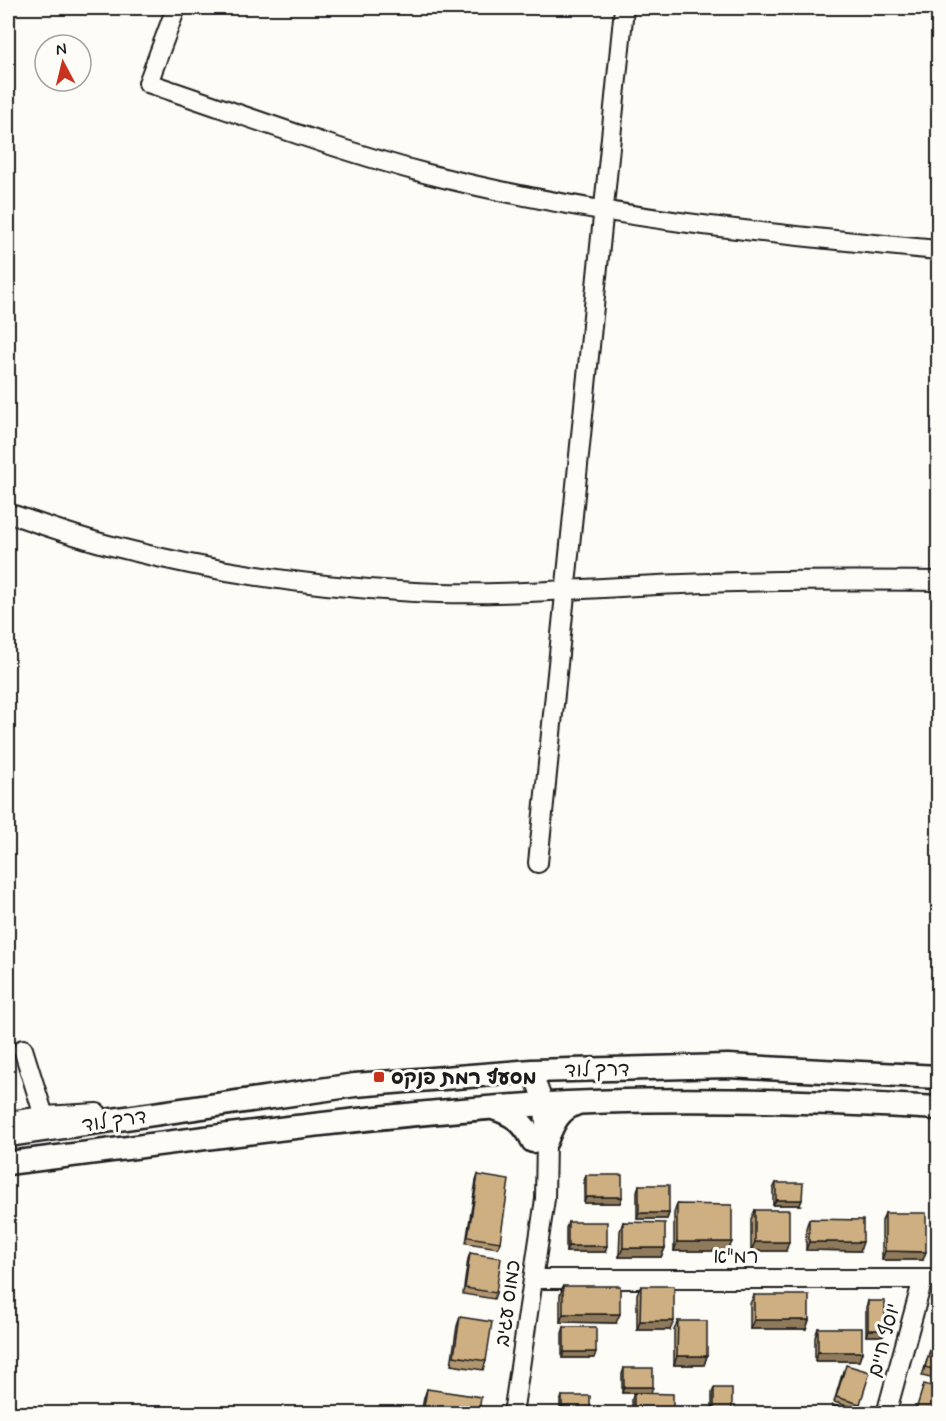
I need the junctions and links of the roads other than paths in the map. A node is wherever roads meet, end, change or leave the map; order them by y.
1 (176, 8) edge
2 (624, 8) edge
3 (604, 210) junction
4 (939, 250) edge
5 (8, 513) edge
6 (939, 581) edge
7 (565, 592) junction
8 (538, 863) dead end
9 (23, 1049) dead end
10 (532, 1071) junction
11 (939, 1077) edge
12 (579, 1103) junction
13 (536, 1105) junction
14 (492, 1108) junction
15 (939, 1108) edge
16 (44, 1116) junction
17 (140, 1116) junction
18 (8, 1121) edge
19 (8, 1135) edge
20 (540, 1141) junction
21 (8, 1163) edge
22 (534, 1279) junction
23 (931, 1279) edge
24 (513, 1413) edge
25 (886, 1413) edge

1 - 3 street
2 - 3 street
3 - 4 street
3 - 7 street
5 - 7 street
6 - 7 street
7 - 8 street
9 - 16 street
10 - 11 main road, דרך לוד
10 - 13 street, כמוס עגיב
10 - 17 main road, דרך לוד
12 - 13 main road, דרך לוד
12 - 15 main road, דרך לוד
12 - 20 main road
13 - 14 main road, דרך לוד
13 - 20 street, כמוס עגיב
14 - 20 main road
14 - 21 main road, דרך לוד
16 - 17 street
16 - 18 street
17 - 19 main road, דרך לוד
20 - 22 street, כמוס עגיב
22 - 23 street, רמ"א
22 - 24 street, כמוס עגיב
23 - 25 street, יוסף חיים

